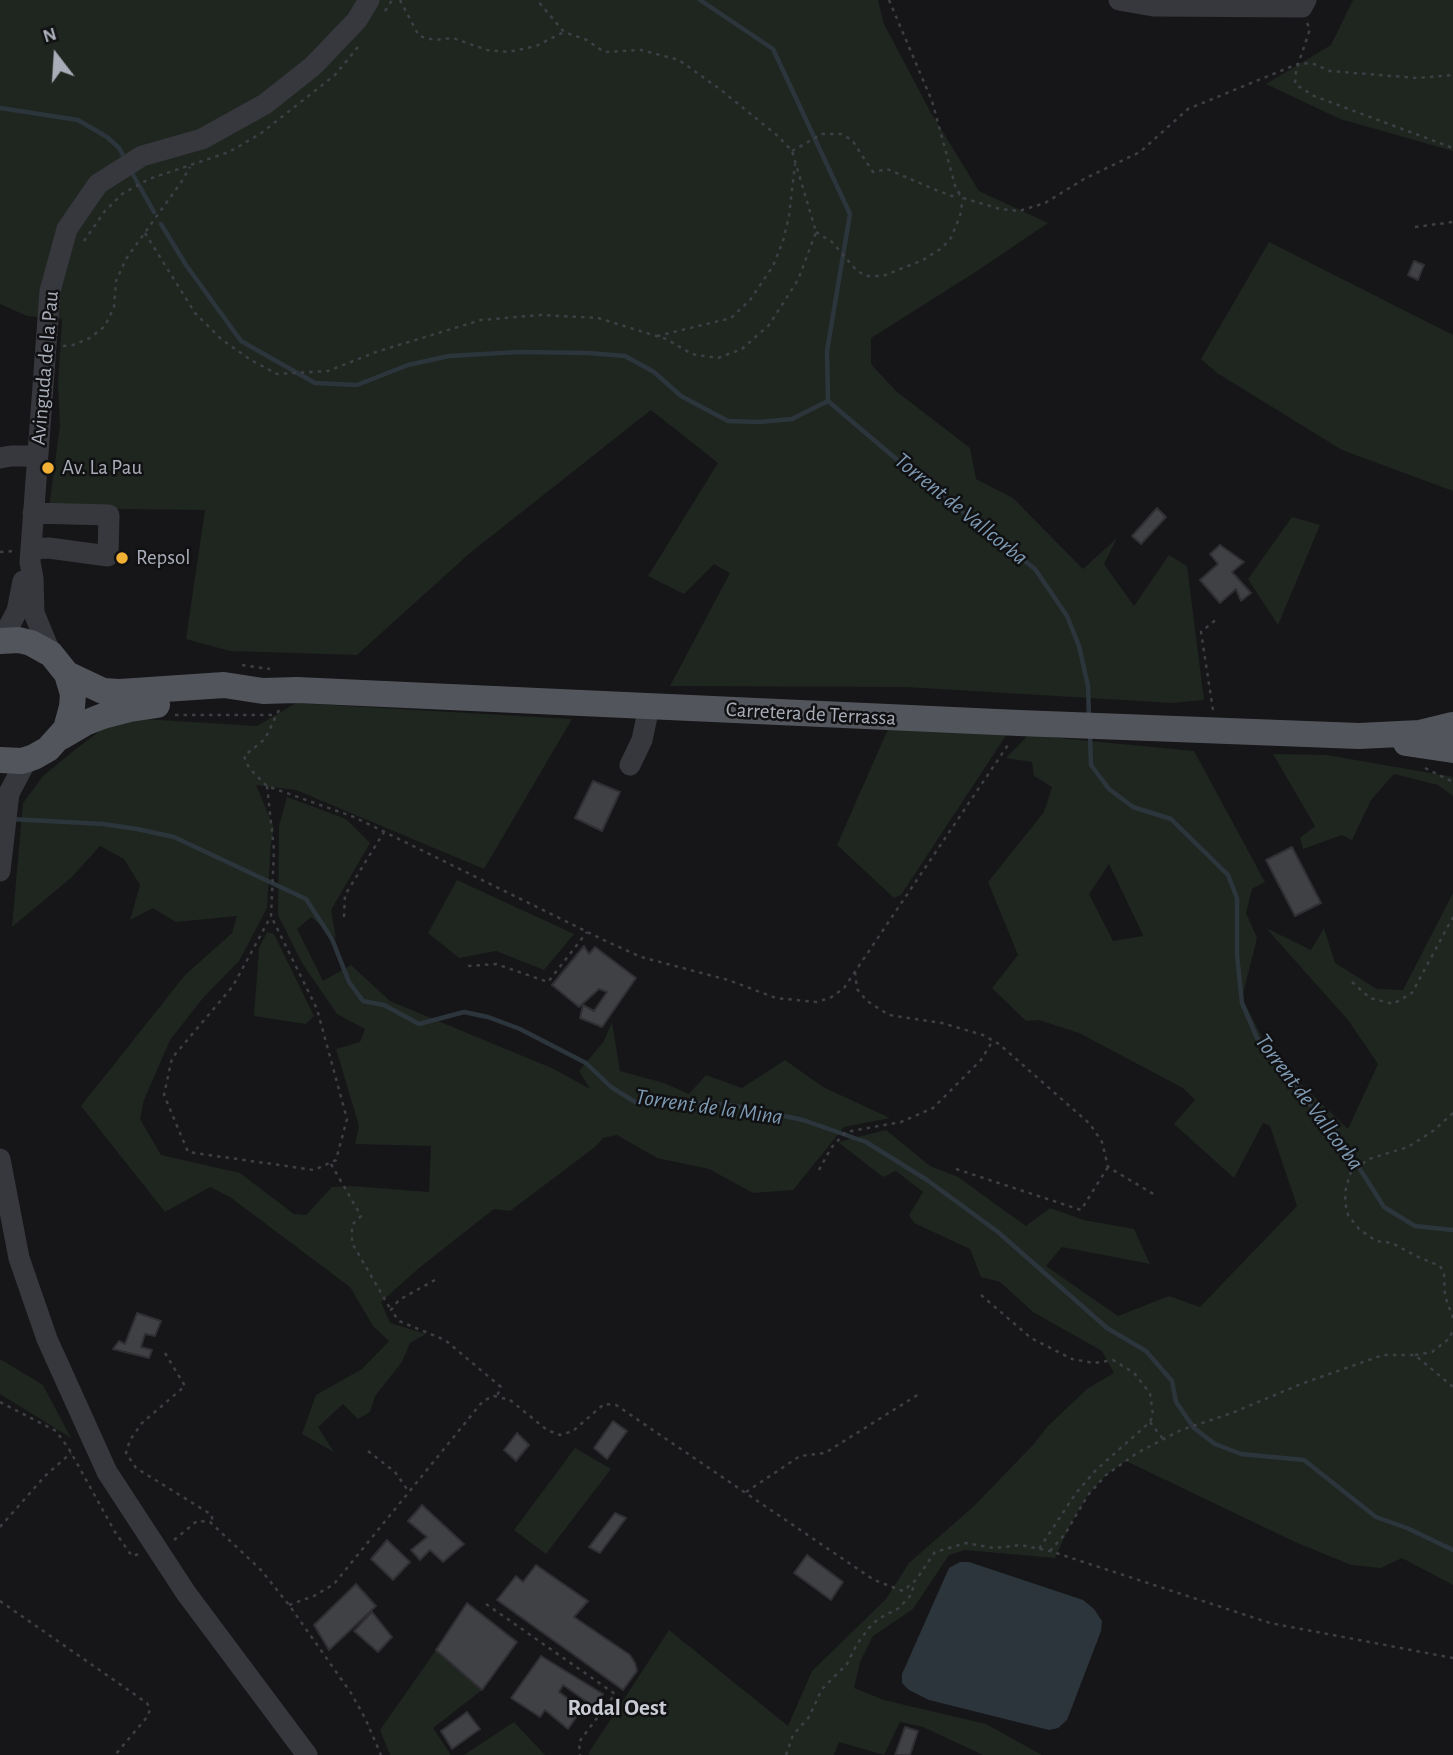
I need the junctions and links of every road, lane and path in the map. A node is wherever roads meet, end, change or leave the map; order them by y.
1 (392, 0) edge
2 (400, 0) edge
3 (537, 0) edge
4 (889, 0) edge
5 (1119, 0) edge
6 (1304, 4) edge
7 (377, 7) edge
8 (564, 32) junction
9 (365, 39) dead end
10 (1300, 63) junction
11 (1453, 75) edge
12 (202, 139) junction
13 (1453, 148) edge
14 (792, 151) junction
15 (795, 162) junction
16 (960, 194) junction
17 (963, 198) junction
18 (1453, 222) edge
19 (1415, 228) dead end
20 (816, 232) junction
21 (145, 233) junction
22 (82, 245) dead end
23 (65, 335) dead end
24 (657, 336) junction
25 (55, 347) junction
26 (37, 456) junction
27 (0, 458) edge
28 (33, 513) junction
29 (30, 556) junction
30 (1218, 618) dead end
31 (0, 639) edge
32 (59, 664) junction
33 (241, 665) dead end
34 (250, 666) dead end
35 (276, 691) junction
36 (649, 706) junction
37 (166, 715) dead end
38 (276, 715) junction
39 (1019, 723) junction
40 (1453, 725) edge
41 (1216, 731) junction
42 (1359, 736) junction
43 (61, 737) junction
44 (1453, 750) edge
45 (34, 757) junction
46 (0, 760) edge
47 (630, 765) dead end
48 (267, 786) junction
49 (384, 832) junction
50 (0, 871) edge
51 (271, 916) junction
52 (344, 917) dead end
53 (1453, 917) edge
54 (587, 932) junction
55 (468, 966) dead end
56 (855, 972) junction
57 (1352, 982) dead end
58 (993, 1041) junction
59 (1453, 1113) edge
60 (0, 1159) edge
61 (330, 1163) junction
62 (1108, 1167) junction
63 (956, 1169) dead end
64 (819, 1170) dead end
65 (1155, 1195) dead end
66 (435, 1280) dead end
67 (981, 1295) dead end
68 (391, 1310) junction
69 (1453, 1318) edge
70 (1453, 1328) edge
71 (165, 1353) dead end
72 (1415, 1355) junction
73 (1453, 1387) edge
74 (919, 1394) dead end
75 (497, 1396) junction
76 (0, 1402) edge
77 (1150, 1422) junction
78 (1163, 1438) junction
79 (368, 1451) dead end
80 (71, 1453) junction
81 (409, 1492) junction
82 (746, 1492) junction
83 (212, 1523) junction
84 (0, 1527) edge
85 (155, 1549) junction
86 (1040, 1549) junction
87 (1050, 1551) junction
88 (916, 1580) junction
89 (0, 1601) edge
90 (486, 1604) dead end
91 (289, 1605) junction
92 (1453, 1658) edge
93 (115, 1755) edge
94 (307, 1755) edge
95 (381, 1755) edge
96 (580, 1755) edge
97 (786, 1755) edge

1 - 7 path
2 - 8 path
3 - 8 path
4 - 16 path
5 - 6 street
6 - 10 path
7 - 12 street, Avinguda de la Pau
8 - 14 path
9 - 22 path
10 - 11 path
10 - 13 path
10 - 17 path
12 - 21 path
12 - 25 street, Avinguda de la Pau
14 - 15 path
14 - 16 path
15 - 20 path
15 - 24 path
16 - 17 path
17 - 20 path
18 - 19 path
20 - 24 path
21 - 24 path
21 - 25 path
23 - 25 path
25 - 26 street, Avinguda de la Pau
26 - 27 street
26 - 28 street, Avinguda de la Pau
28 - 29 street, Avinguda de la Pau
28 - 29 street
29 - 31 street, Avinguda de la Pau
29 - 32 street, Avinguda de la Pau
30 - 41 path
31 - 32 main road, Carretera de Terrassa
32 - 35 main road, Carretera de Terrassa
32 - 43 main road
33 - 34 path
35 - 36 main road, Carretera de Terrassa
35 - 38 path
35 - 43 main road, Carretera de Terrassa
36 - 39 main road, Carretera de Terrassa
36 - 47 street
37 - 38 path
38 - 48 path
39 - 41 main road, Carretera de Terrassa
39 - 56 path
40 - 42 main road, Carretera de Terrassa
41 - 42 main road, Carretera de Terrassa
42 - 44 main road, Carretera de Terrassa
43 - 45 main road, Carretera de Terrassa
45 - 46 main road
45 - 50 street
48 - 49 path
48 - 51 path
49 - 52 path
49 - 54 path
51 - 61 path
51 - 61 path
53 - 57 path
54 - 55 path
54 - 56 path
56 - 58 path
58 - 62 path
58 - 64 path
59 - 69 path
60 - 85 street
61 - 68 path
62 - 63 path
62 - 65 path
66 - 68 path
67 - 77 path
68 - 75 path
70 - 72 path
71 - 83 path
72 - 73 path
72 - 78 path
74 - 82 path
75 - 81 path
75 - 82 path
76 - 80 path
77 - 78 path
77 - 86 path
78 - 87 path
79 - 81 path
80 - 84 path
80 - 85 path
81 - 91 path
82 - 88 path
83 - 85 path
83 - 91 path
85 - 94 street
86 - 87 path
86 - 88 path
87 - 92 path
88 - 97 path
89 - 93 path
90 - 96 path
91 - 95 path

